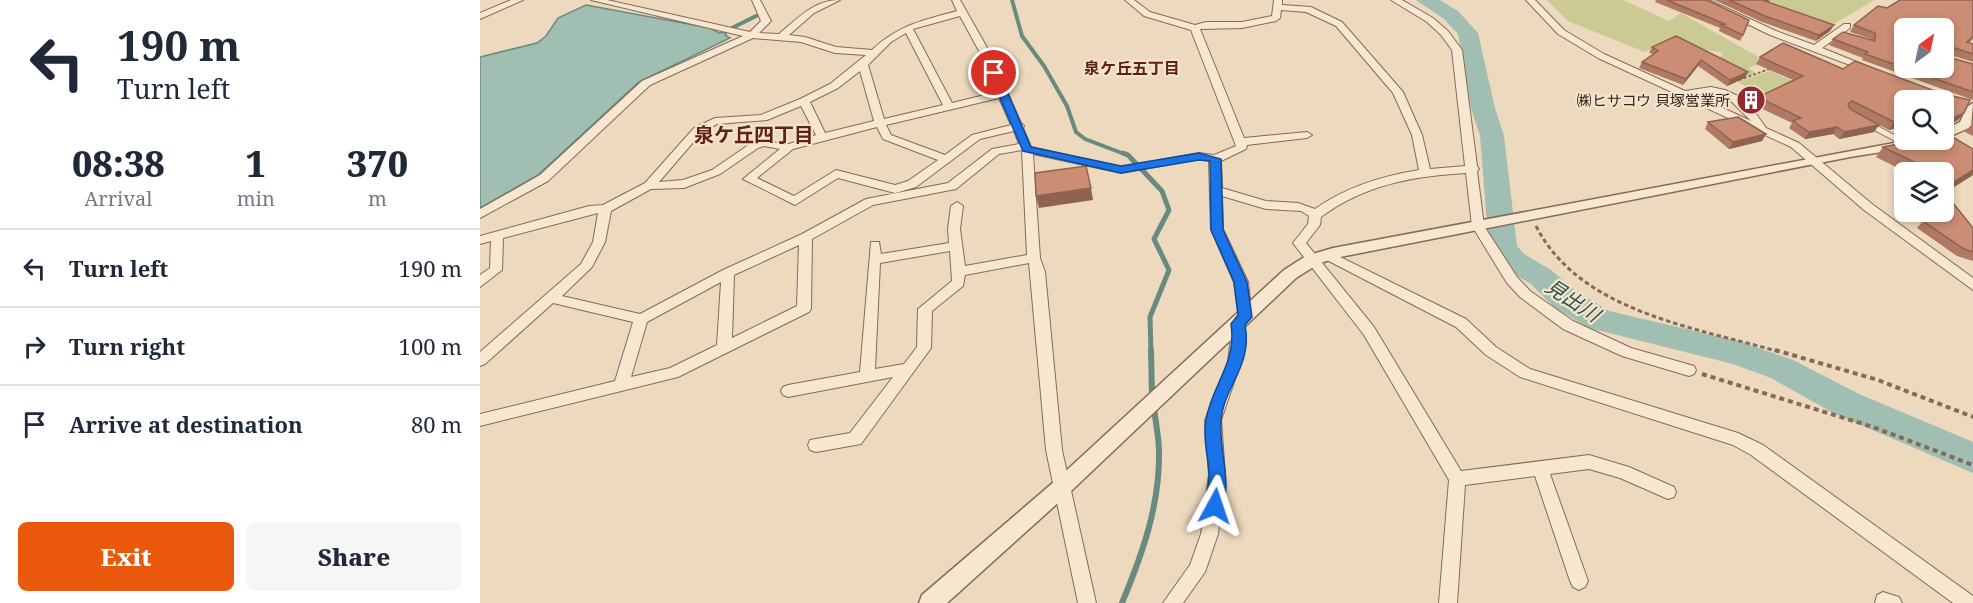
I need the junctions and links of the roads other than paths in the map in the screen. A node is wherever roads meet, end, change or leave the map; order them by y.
1 (519, 0) edge
2 (595, 0) edge
3 (756, 0) edge
4 (836, 0) edge
5 (956, 0) edge
6 (1129, 0) edge
7 (1395, 0) edge
8 (1530, 0) edge
9 (1702, 0) edge
10 (1279, 4) edge
11 (963, 12) junction
12 (480, 16) edge
13 (908, 28) junction
14 (1195, 28) junction
15 (1847, 31) edge
16 (752, 35) junction
17 (782, 37) junction
18 (1815, 49) junction
19 (872, 53) junction
20 (863, 64) junction
21 (1875, 71) edge
22 (1003, 94) junction
23 (1685, 94) junction
24 (804, 101) junction
25 (1969, 104) edge
26 (949, 107) junction
27 (880, 123) junction
28 (1866, 123) edge
29 (1019, 126) junction
30 (1762, 130) junction
31 (1954, 134) edge
32 (1306, 135) dead end
33 (822, 136) junction
34 (1894, 138) edge
35 (1240, 142) junction
36 (789, 147) junction
37 (1894, 147) edge
38 (1026, 148) junction
39 (946, 159) junction
40 (1215, 159) junction
41 (1817, 161) junction
42 (1473, 169) junction
43 (1425, 171) junction
44 (648, 186) junction
45 (1217, 190) junction
46 (957, 206) dead end
47 (605, 209) junction
48 (480, 214) edge
49 (1315, 215) junction
50 (1478, 226) junction
51 (497, 235) junction
52 (806, 237) junction
53 (480, 240) edge
54 (875, 245) dead end
55 (956, 246) junction
56 (1320, 257) junction
57 (1034, 258) junction
58 (874, 260) junction
59 (959, 272) junction
60 (728, 273) junction
61 (480, 282) edge
62 (1973, 285) edge
63 (552, 298) junction
64 (641, 319) junction
65 (1241, 320) junction
66 (724, 348) junction
67 (480, 360) edge
68 (908, 369) junction
69 (1689, 370) road end
70 (867, 378) junction
71 (621, 385) junction
72 (788, 391) dead end
73 (480, 420) edge
74 (816, 445) dead end
75 (1540, 468) junction
76 (1456, 479) junction
77 (1062, 487) junction
78 (1668, 492) dead end
79 (1579, 580) dead end
80 (930, 603) edge
81 (1087, 603) edge
82 (1172, 603) edge
83 (1448, 603) edge
84 (1968, 603) edge

1 - 12 street
2 - 16 street
3 - 16 street
4 - 17 street
5 - 11 street
6 - 14 street
7 - 42 street
8 - 23 street
9 - 18 street
10 - 14 street
10 - 43 street
11 - 13 street
11 - 22 street
13 - 19 street
13 - 26 street
14 - 35 street
15 - 18 street
16 - 17 street
16 - 48 street
17 - 19 street
18 - 21 street
19 - 20 street
20 - 24 street
20 - 27 street
22 - 26 street
22 - 29 street
23 - 30 street
23 - 30 street
24 - 33 street
24 - 44 street
25 - 31 street
26 - 27 street
27 - 33 street
27 - 39 street
28 - 34 lane
29 - 38 street
29 - 39 street
30 - 41 street
32 - 35 street
33 - 36 street
35 - 40 street
36 - 39 street
36 - 44 street
37 - 41 street
38 - 40 street
38 - 52 street
38 - 57 street
40 - 45 street
41 - 50 street
41 - 62 street
42 - 43 street
42 - 50 street
43 - 49 street
44 - 47 street
45 - 49 street
45 - 65 street
46 - 55 street
47 - 51 street
47 - 63 street
49 - 56 street
50 - 56 street
50 - 69 street
51 - 53 street
51 - 61 street
52 - 60 street
52 - 66 street
54 - 58 street
55 - 58 street
55 - 59 street
56 - 65 street
56 - 76 street
56 - 84 street
57 - 59 street
57 - 77 street
58 - 70 street
59 - 68 street
60 - 64 street
60 - 66 street
63 - 64 street
63 - 67 street
64 - 71 street
65 - 77 street
65 - 82 street
66 - 71 street
68 - 70 street
68 - 74 street
70 - 72 street
71 - 73 street
75 - 76 street
75 - 78 street
75 - 79 street
76 - 83 street
77 - 80 street
77 - 81 street

